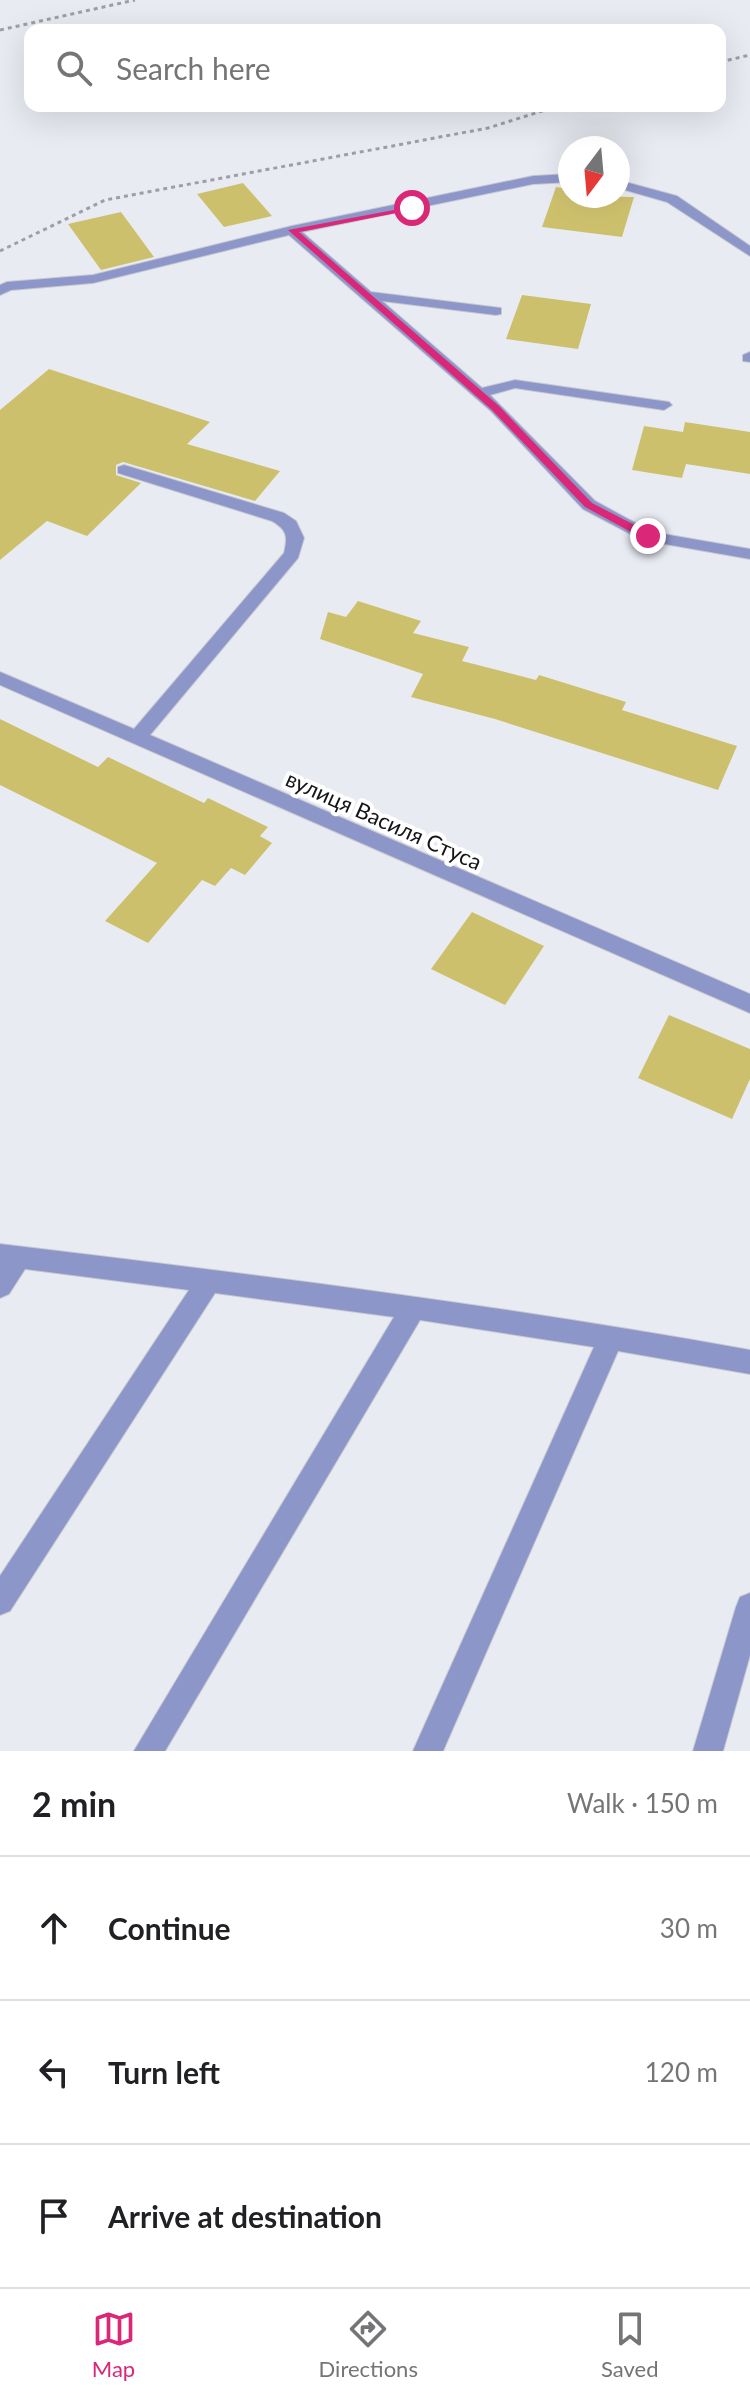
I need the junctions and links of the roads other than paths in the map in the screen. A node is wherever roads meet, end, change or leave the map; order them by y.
1 (558, 179) edge
2 (630, 187) edge
3 (292, 230) junction
4 (750, 252) edge
5 (0, 291) edge
6 (363, 295) junction
7 (496, 311) dead end
8 (478, 393) junction
9 (664, 405) dead end
10 (124, 470) dead end
11 (750, 554) edge
12 (0, 678) edge
13 (137, 738) junction
14 (750, 1004) edge
15 (10, 1256) edge
16 (209, 1281) junction
17 (0, 1286) edge
18 (414, 1307) junction
19 (612, 1336) junction
20 (750, 1362) edge
21 (0, 1601) edge
22 (750, 1607) edge
23 (149, 1751) edge
24 (428, 1751) edge
25 (708, 1751) edge

1 - 3 street
2 - 4 street
3 - 5 street
3 - 6 street
6 - 7 street
6 - 8 street
8 - 9 street
8 - 11 street
10 - 13 street
12 - 13 street, вулиця Василя Стуса
13 - 14 street, вулиця Василя Стуса
15 - 16 street
15 - 17 street
16 - 18 street
16 - 21 street
18 - 19 street
18 - 23 street
19 - 20 street
19 - 24 street
22 - 25 street

